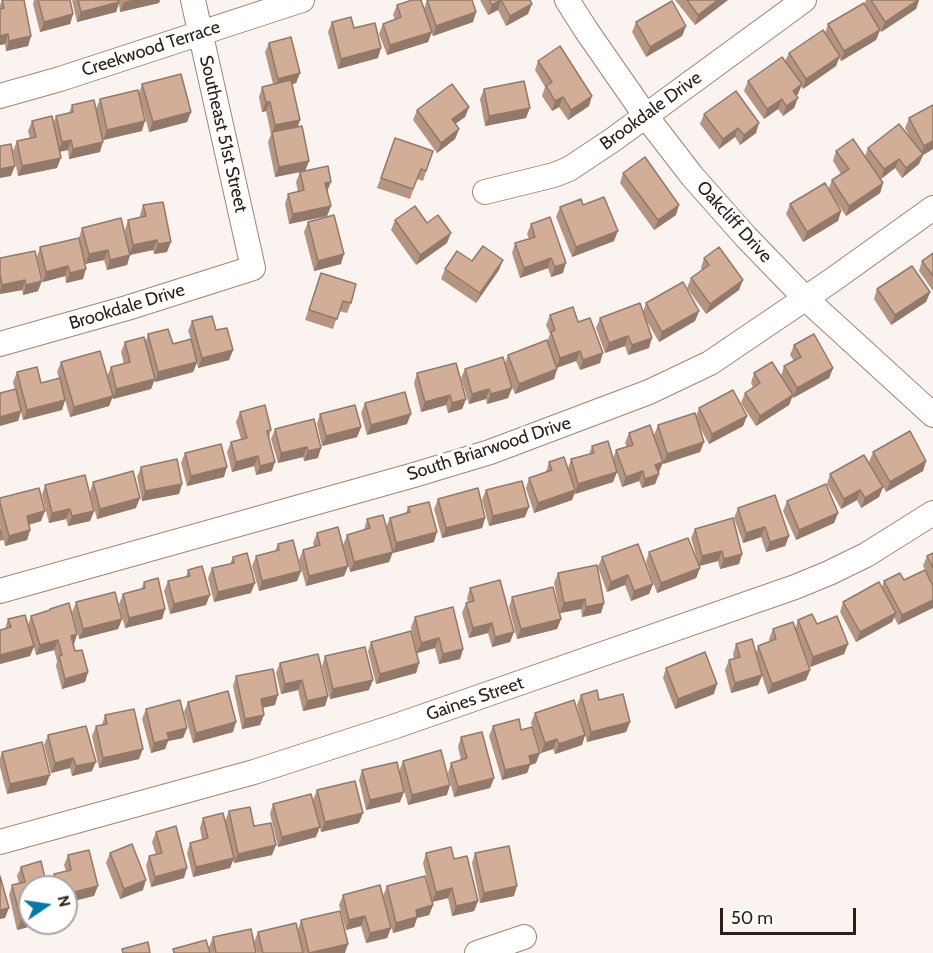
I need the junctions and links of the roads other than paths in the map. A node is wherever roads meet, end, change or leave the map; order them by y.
1 (193, 0) edge
2 (302, 0) edge
3 (567, 0) edge
4 (804, 0) edge
5 (200, 33) junction
6 (0, 96) edge
7 (645, 115) junction
8 (485, 192) dead end
9 (933, 208) edge
10 (253, 268) joint
11 (805, 298) junction
12 (0, 344) edge
13 (933, 415) edge
14 (933, 513) edge
15 (0, 591) edge
16 (0, 842) edge
17 (524, 937) dead end
18 (477, 953) edge

1 - 5 street, Southeast 51st Street
2 - 5 street, Creekwood Terrace
3 - 7 street, Oakcliff Drive
4 - 7 street, Brookdale Drive
5 - 6 street, Creekwood Terrace
5 - 10 street, Southeast 51st Street
7 - 8 street, Brookdale Drive
7 - 11 street, Oakcliff Drive
9 - 11 street, South Briarwood Drive
10 - 12 street, Brookdale Drive
11 - 13 street, Oakcliff Drive
11 - 15 street, South Briarwood Drive
14 - 16 street, Gaines Street
17 - 18 street

